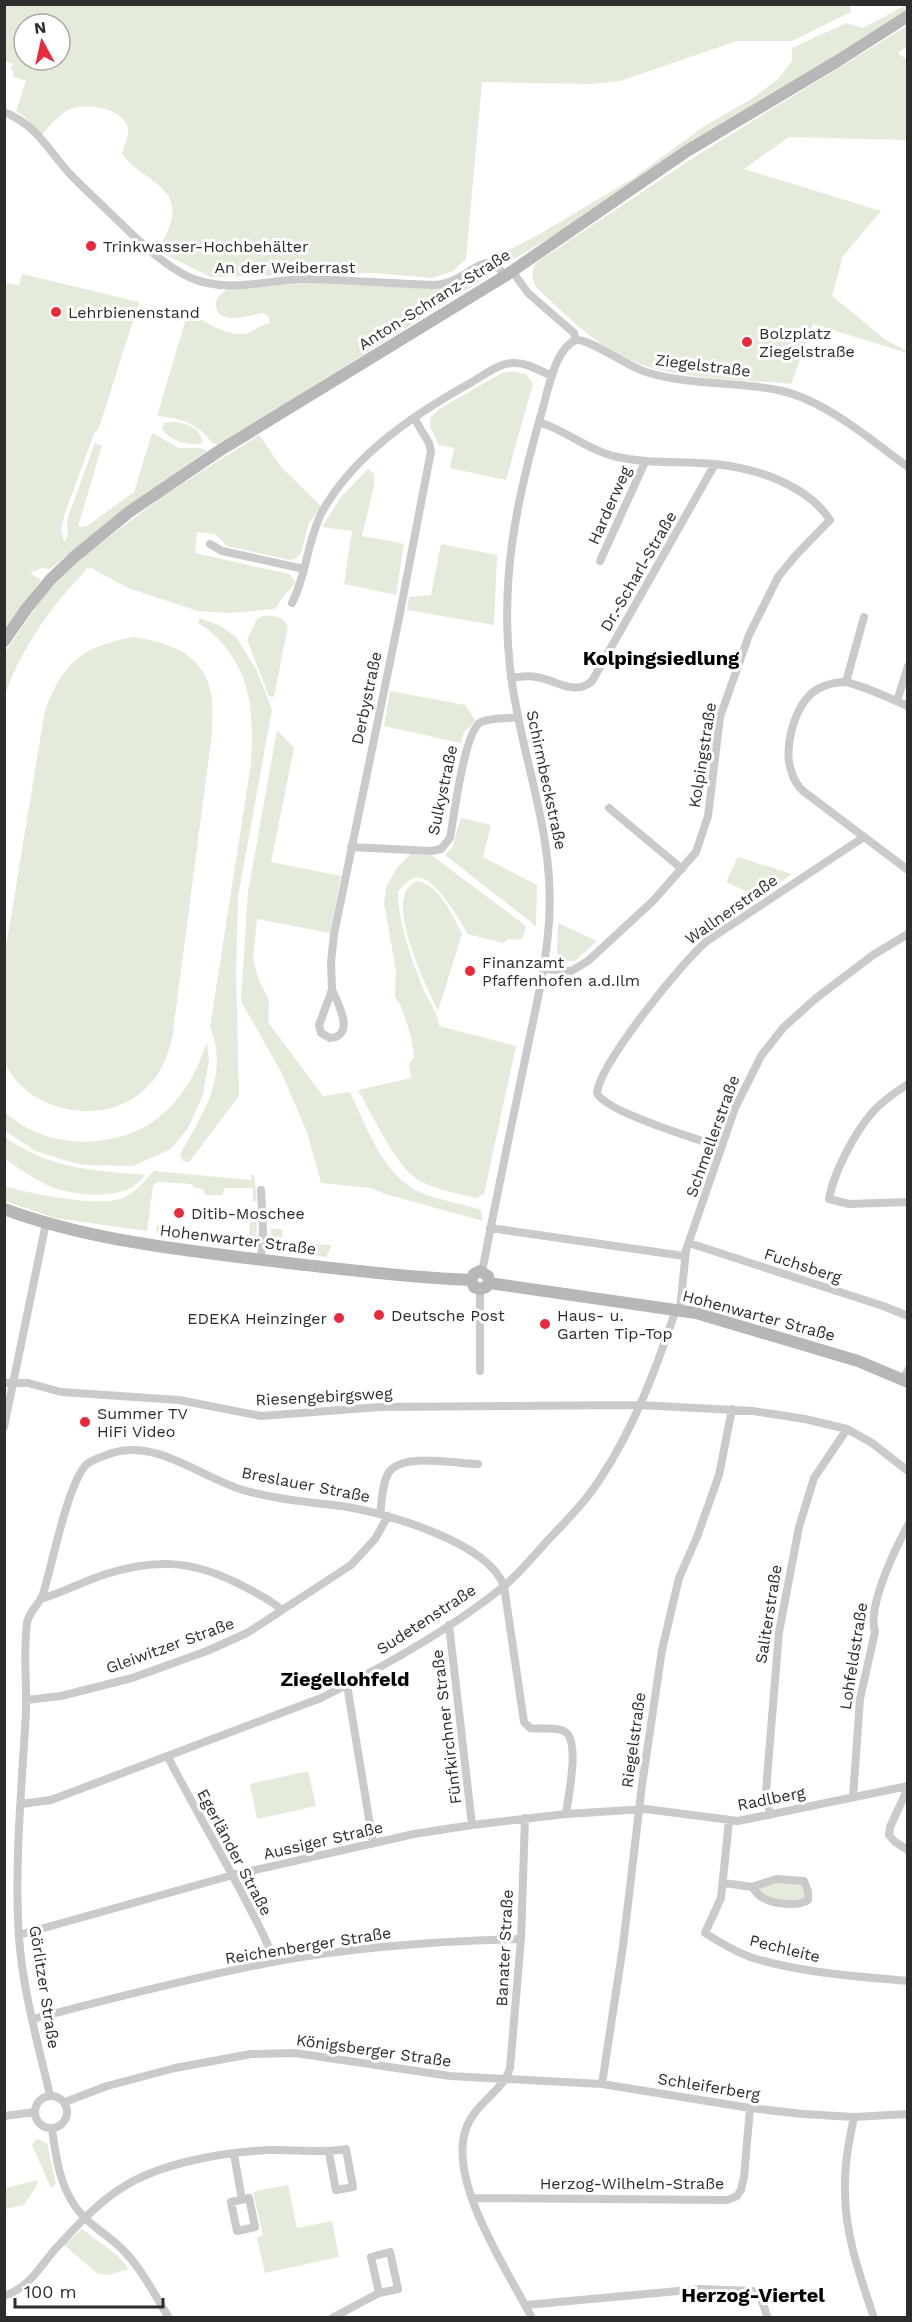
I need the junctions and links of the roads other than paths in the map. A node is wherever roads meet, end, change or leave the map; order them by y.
1 (908, 16) edge
2 (4, 112) edge
3 (508, 274) junction
4 (576, 340) junction
5 (552, 376) junction
6 (414, 418) junction
7 (539, 422) junction
8 (645, 462) junction
9 (716, 464) junction
10 (908, 467) edge
11 (210, 544) dead end
12 (600, 561) dead end
13 (304, 569) junction
14 (292, 603) dead end
15 (864, 616) dead end
16 (4, 640) edge
17 (908, 666) edge
18 (511, 678) junction
19 (846, 682) junction
20 (897, 701) junction
21 (908, 706) edge
22 (518, 717) junction
23 (609, 808) dead end
24 (864, 837) junction
25 (351, 847) junction
26 (682, 869) junction
27 (908, 870) edge
28 (908, 934) edge
29 (544, 969) junction
30 (332, 990) junction
31 (908, 1084) edge
32 (721, 1147) junction
33 (261, 1190) dead end
34 (908, 1202) edge
35 (4, 1209) edge
36 (46, 1223) junction
37 (490, 1228) junction
38 (689, 1243) junction
39 (684, 1256) junction
40 (261, 1259) junction
41 (481, 1281) junction
42 (678, 1310) junction
43 (908, 1316) edge
44 (480, 1371) dead end
45 (906, 1377) edge
46 (9, 1383) edge
47 (639, 1404) junction
48 (732, 1409) junction
49 (4, 1427) edge
50 (847, 1429) junction
51 (478, 1464) dead end
52 (908, 1471) edge
53 (384, 1515) junction
54 (908, 1525) edge
55 (504, 1586) junction
56 (41, 1599) junction
57 (282, 1611) junction
58 (449, 1625) junction
59 (347, 1685) junction
60 (26, 1700) junction
61 (168, 1756) junction
62 (908, 1787) edge
63 (853, 1797) junction
64 (21, 1804) junction
65 (640, 1810) junction
66 (566, 1814) junction
67 (770, 1815) junction
68 (525, 1818) junction
69 (729, 1821) junction
70 (472, 1824) junction
71 (373, 1843) junction
72 (908, 1850) edge
73 (233, 1875) junction
74 (724, 1882) junction
75 (752, 1887) junction
76 (19, 1935) junction
77 (521, 1939) junction
78 (274, 1962) junction
79 (908, 1981) edge
80 (33, 2019) junction
81 (506, 2078) junction
82 (602, 2084) junction
83 (50, 2095) junction
84 (64, 2102) junction
85 (750, 2108) junction
86 (35, 2112) junction
87 (908, 2114) edge
88 (4, 2116) edge
89 (854, 2117) junction
90 (52, 2128) junction
91 (329, 2153) junction
92 (234, 2154) junction
93 (472, 2198) junction
94 (242, 2200) dead end
95 (85, 2218) junction
96 (379, 2293) junction
97 (4, 2296) edge
98 (525, 2305) junction
99 (169, 2318) edge
100 (332, 2318) edge
101 (532, 2318) edge
102 (768, 2318) edge
103 (874, 2318) edge

1 - 3 main road, Anton-Schranz-Straße
2 - 3 street, An der Weiberrast
3 - 4 street, Ziegelstraße
3 - 16 main road, Anton-Schranz-Straße
4 - 5 street, Schirmbeckstraße
4 - 10 street, Ziegelstraße
5 - 6 street
5 - 7 street, Schirmbeckstraße
6 - 13 street
6 - 25 street, Derbystraße
7 - 8 street, Kolpingstraße
7 - 18 street, Schirmbeckstraße
8 - 9 street, Kolpingstraße
8 - 12 street, Harderweg
9 - 18 street, Dr.-Scharl-Straße
9 - 26 street, Kolpingstraße
11 - 13 street
13 - 14 street
15 - 19 street
17 - 20 street
18 - 22 street, Schirmbeckstraße
19 - 20 street
19 - 24 street
20 - 21 street
22 - 25 street, Sulkystraße
22 - 29 street, Schirmbeckstraße
23 - 26 street
24 - 27 street
24 - 32 street, Wallnerstraße
25 - 30 street, Derbystraße
26 - 29 street, Kolpingstraße
28 - 32 street, Schmellerstraße
29 - 37 street, Schirmbeckstraße
30 - 30 street, Derbystraße
31 - 34 street
32 - 38 street, Schmellerstraße
33 - 40 street
35 - 36 main road, Hohenwarter Straße
36 - 40 main road, Hohenwarter Straße
36 - 46 street
37 - 39 street
37 - 41 street, Schirmbeckstraße
38 - 39 street, Schmellerstraße
38 - 43 street, Fuchsberg
39 - 42 street, Schmellerstraße
40 - 41 main road, Hohenwarter Straße
41 - 42 main road, Hohenwarter Straße
41 - 44 street, Schirmbeckstraße
42 - 45 main road, Hohenwarter Straße
42 - 47 street, Sudetenstraße
46 - 47 street, Riesengebirgsweg
46 - 49 street
47 - 48 street, Riesengebirgsweg
47 - 55 street, Sudetenstraße
48 - 50 street, Riesengebirgsweg
48 - 65 street, Riegelstraße
50 - 52 street, Riesengebirgsweg
50 - 67 street, Saliterstraße
51 - 53 street, Gleiwitzer Straße
53 - 55 street, Breslauer Straße
53 - 56 street, Breslauer Straße
53 - 57 street, Gleiwitzer Straße
54 - 63 street, Lohfeldstraße
55 - 58 street, Sudetenstraße
55 - 66 street
56 - 57 street
56 - 60 street, Görlitzer Straße
57 - 60 street, Gleiwitzer Straße
58 - 59 street, Sudetenstraße
58 - 70 street, Fünfkirchner Straße
59 - 61 street, Sudetenstraße
59 - 71 street
60 - 64 street, Görlitzer Straße
61 - 64 street, Sudetenstraße
61 - 73 street, Egerländer Straße
62 - 63 street, Radlberg
62 - 72 street
63 - 67 street, Radlberg
64 - 76 street, Görlitzer Straße
65 - 66 street, Aussiger Straße
65 - 69 street, Radlberg
65 - 82 street, Riegelstraße
66 - 68 street, Aussiger Straße
67 - 69 street, Radlberg
68 - 70 street, Aussiger Straße
68 - 77 street, Banater Straße
69 - 74 street, Pechleite
70 - 71 street, Aussiger Straße
71 - 73 street, Aussiger Straße
73 - 76 street, Aussiger Straße
73 - 78 street, Egerländer Straße
74 - 75 street
74 - 79 street, Pechleite
75 - 75 street
76 - 80 street, Görlitzer Straße
77 - 78 street, Reichenberger Straße
77 - 81 street, Banater Straße
78 - 80 street, Reichenberger Straße
80 - 83 street, Görlitzer Straße
81 - 82 street, Schleiferberg
81 - 84 street, Königsberger Straße
81 - 93 street
82 - 85 street, Schleiferberg
83 - 84 street
83 - 86 street
84 - 90 street
85 - 89 street, Schleiferberg
85 - 93 street, Herzog-Wilhelm-Straße
86 - 88 street
86 - 90 street
87 - 89 street, Schleiferberg
89 - 103 street
90 - 95 street
91 - 91 street
91 - 92 street
92 - 94 street
92 - 95 street
93 - 98 street
95 - 97 street
95 - 99 street
96 - 96 street
96 - 100 street
98 - 101 street
98 - 102 street

